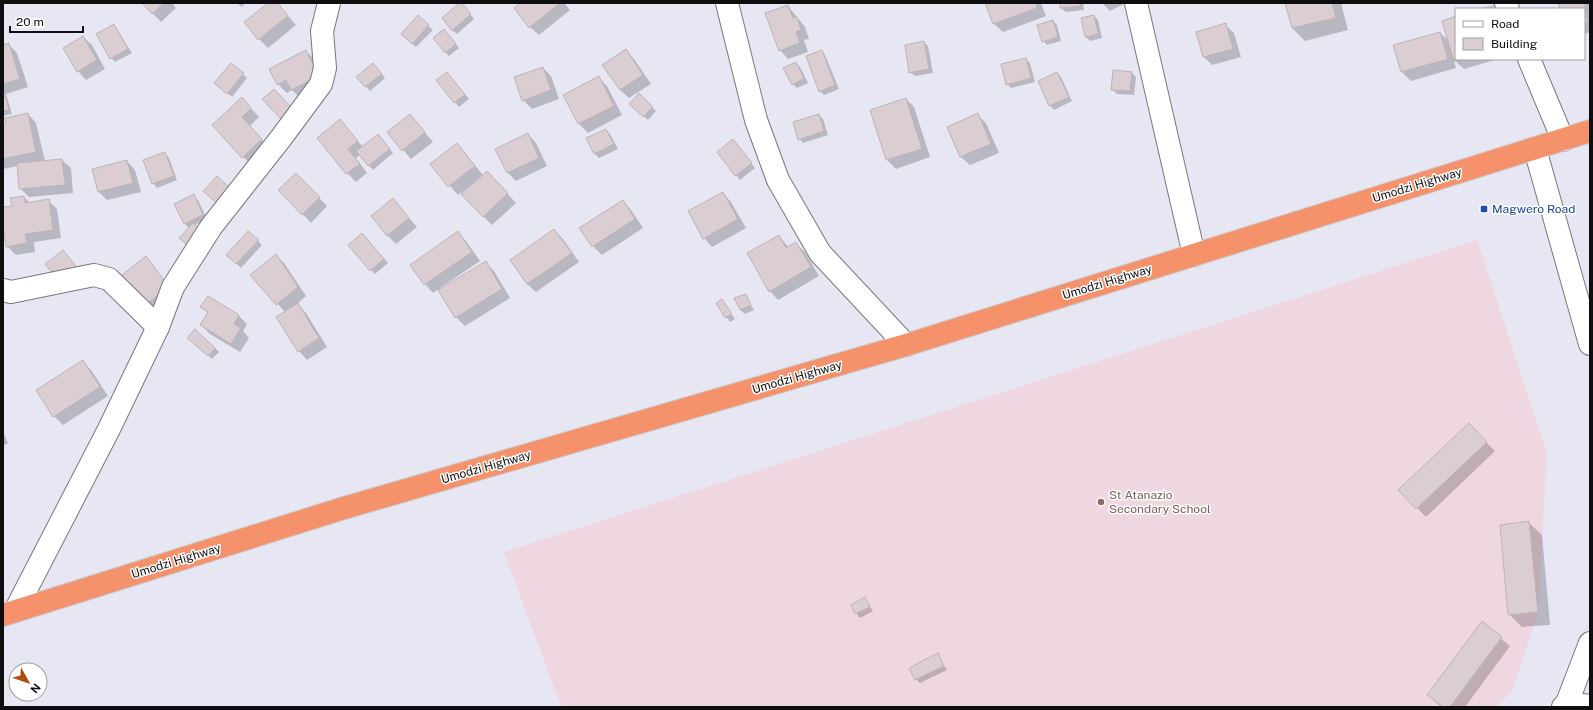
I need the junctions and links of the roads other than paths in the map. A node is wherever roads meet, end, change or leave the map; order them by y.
1 (329, 3) edge
2 (727, 3) edge
3 (1136, 3) edge
4 (1529, 60) edge
5 (1590, 131) edge
6 (1563, 140) junction
7 (1535, 149) junction
8 (1194, 255) junction
9 (3, 290) edge
10 (158, 327) junction
11 (1590, 344) edge
12 (906, 345) junction
13 (9, 613) edge
14 (1590, 643) edge
15 (1565, 705) edge
16 (1590, 706) edge

1 - 10 street
2 - 12 street
3 - 8 street
4 - 6 street
5 - 6 highway, Umodzi Highway
6 - 7 highway, Umodzi Highway
7 - 8 highway, Umodzi Highway
7 - 11 street
8 - 12 highway, Umodzi Highway
9 - 10 street
10 - 13 street
12 - 13 highway, Umodzi Highway
14 - 15 street
15 - 16 street

